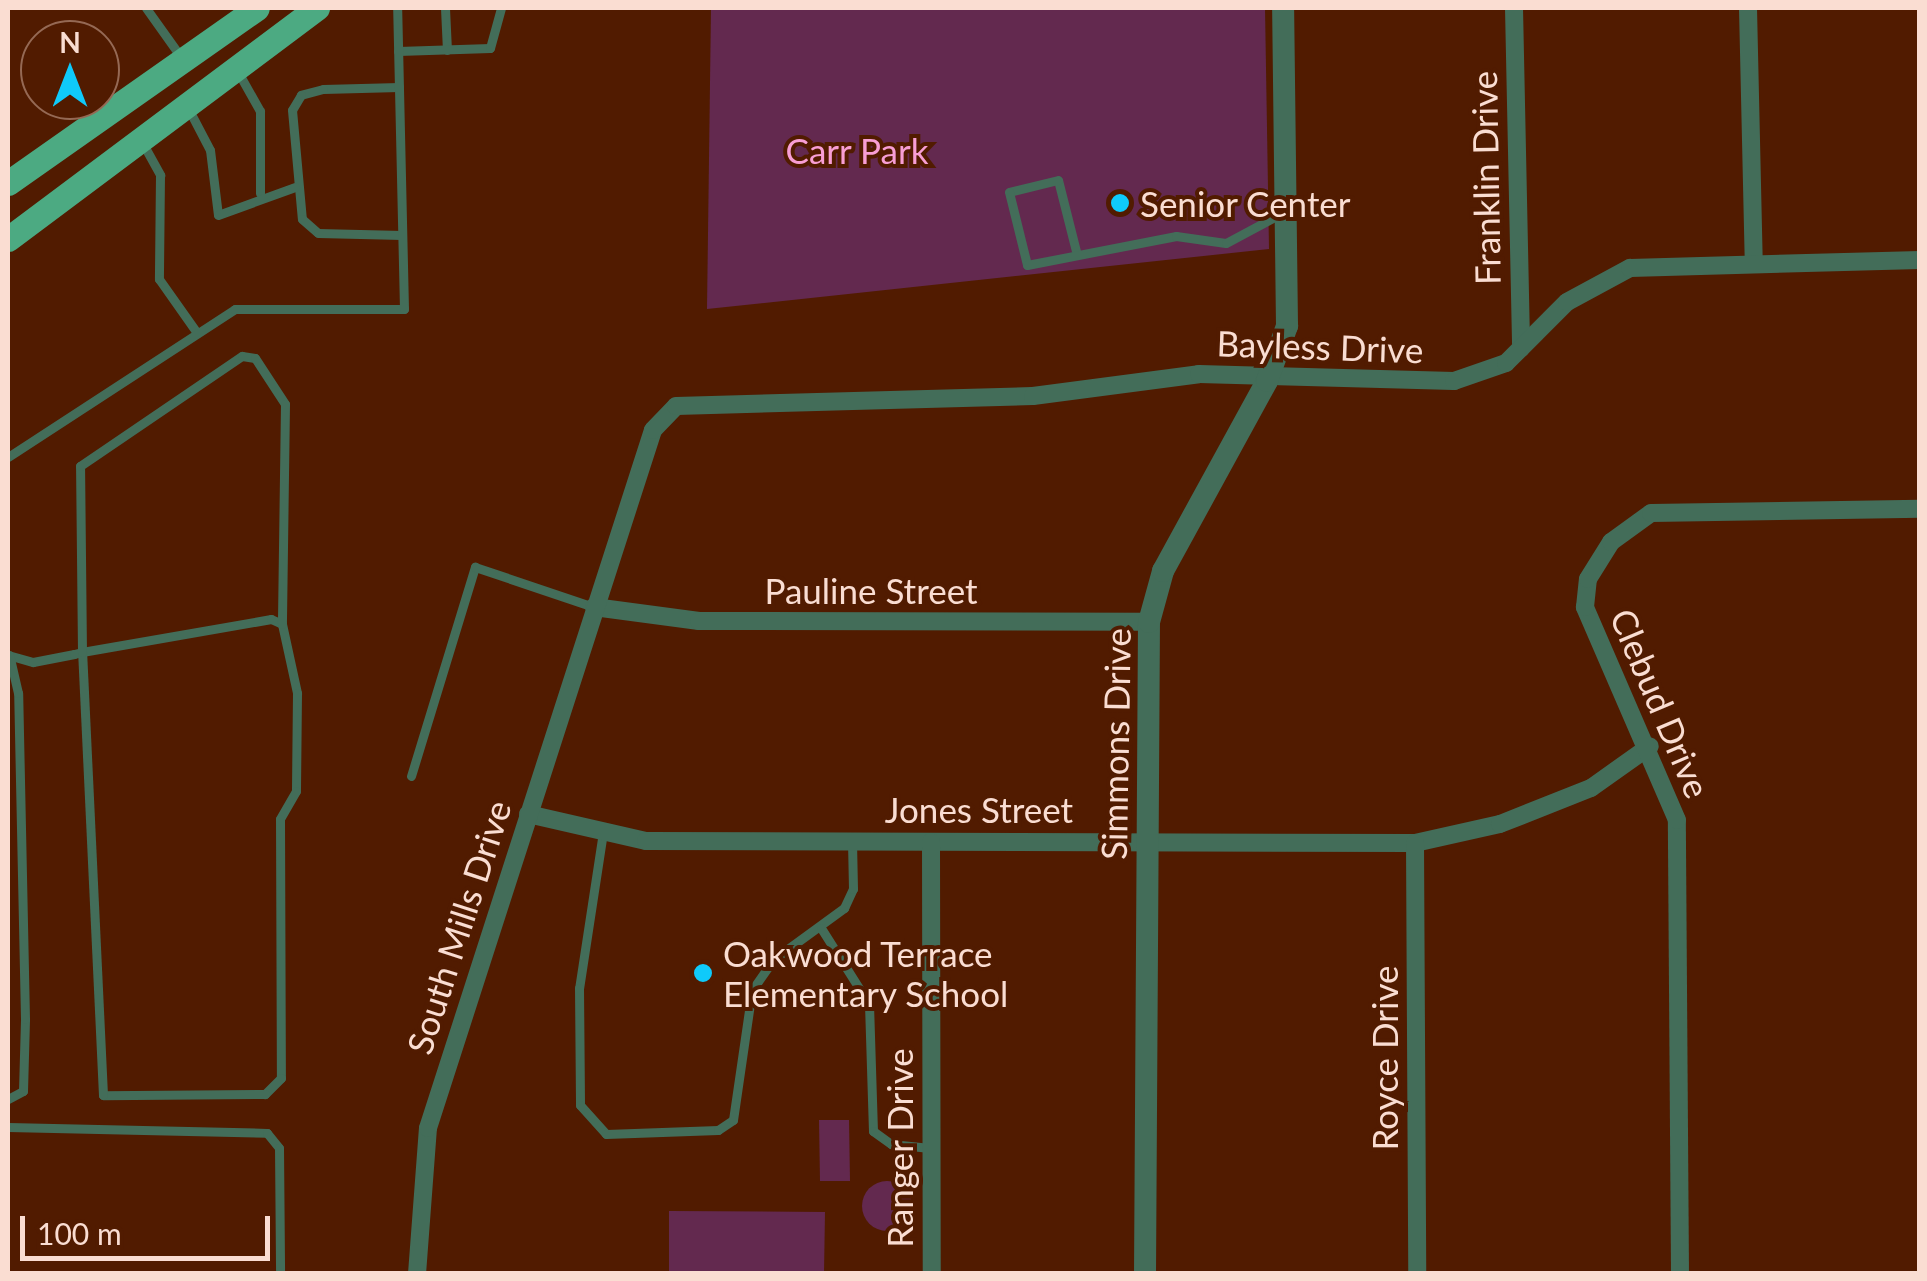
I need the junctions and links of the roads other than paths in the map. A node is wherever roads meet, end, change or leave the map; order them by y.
1 (146, 8) edge
2 (257, 8) edge
3 (317, 8) edge
4 (397, 8) edge
5 (445, 8) edge
6 (501, 8) edge
7 (1283, 8) edge
8 (1514, 8) edge
9 (1748, 8) edge
10 (447, 50) junction
11 (398, 51) junction
12 (183, 60) junction
13 (236, 68) junction
14 (399, 87) junction
15 (186, 105) junction
16 (141, 139) junction
17 (8, 183) edge
18 (295, 187) junction
19 (260, 193) junction
20 (1291, 208) junction
21 (402, 235) junction
22 (8, 239) edge
23 (1077, 255) junction
24 (1920, 260) edge
25 (1754, 262) junction
26 (195, 330) junction
27 (1521, 348) junction
28 (1268, 382) junction
29 (680, 404) joint
30 (8, 456) edge
31 (1920, 508) edge
32 (594, 607) junction
33 (1149, 622) junction
34 (282, 624) junction
35 (82, 652) junction
36 (8, 655) edge
37 (8, 686) edge
38 (1650, 746) junction
39 (411, 776) dead end
40 (528, 814) junction
41 (604, 832) junction
42 (1148, 841) junction
43 (852, 842) junction
44 (931, 842) junction
45 (1416, 843) junction
46 (821, 928) junction
47 (8, 1100) edge
48 (8, 1127) edge
49 (930, 1148) junction
50 (280, 1274) edge
51 (417, 1274) edge
52 (932, 1274) edge
53 (1146, 1274) edge
54 (1417, 1274) edge
55 (1680, 1274) edge

1 - 12 lane
2 - 12 main road
3 - 13 main road
4 - 11 lane
5 - 10 lane
6 - 10 lane
7 - 20 street, Simmons Drive
8 - 27 street, Franklin Drive
9 - 25 street
10 - 11 lane
11 - 14 lane
12 - 17 main road
13 - 15 main road
13 - 19 lane
14 - 18 lane
14 - 21 lane
15 - 16 main road
15 - 19 lane
16 - 22 main road
16 - 26 lane
18 - 19 lane
18 - 21 lane
20 - 23 lane
20 - 28 street, Simmons Drive
21 - 26 lane
23 - 23 lane
24 - 25 street, Bayless Drive
25 - 27 street, Bayless Drive
26 - 30 lane
27 - 28 street, Bayless Drive
28 - 29 street, Bayless Drive
28 - 33 street, Simmons Drive
29 - 32 street, South Mills Drive
31 - 38 street, Clebud Drive
32 - 33 street, Pauline Street
32 - 39 lane
32 - 40 street, South Mills Drive
33 - 42 street, Simmons Drive
34 - 35 lane
34 - 35 lane
34 - 35 lane
35 - 36 lane
36 - 37 lane
37 - 47 lane
38 - 45 street, Jones Street
38 - 55 street, Clebud Drive
40 - 41 street, Jones Street
40 - 51 street, South Mills Drive
41 - 43 street, Jones Street
41 - 46 lane
42 - 44 street, Jones Street
42 - 45 street, Jones Street
42 - 53 street, Simmons Drive
43 - 44 street, Jones Street
43 - 46 lane
44 - 49 street, Ranger Drive
45 - 54 street, Royce Drive
46 - 49 lane
48 - 50 lane
49 - 52 street, Ranger Drive

